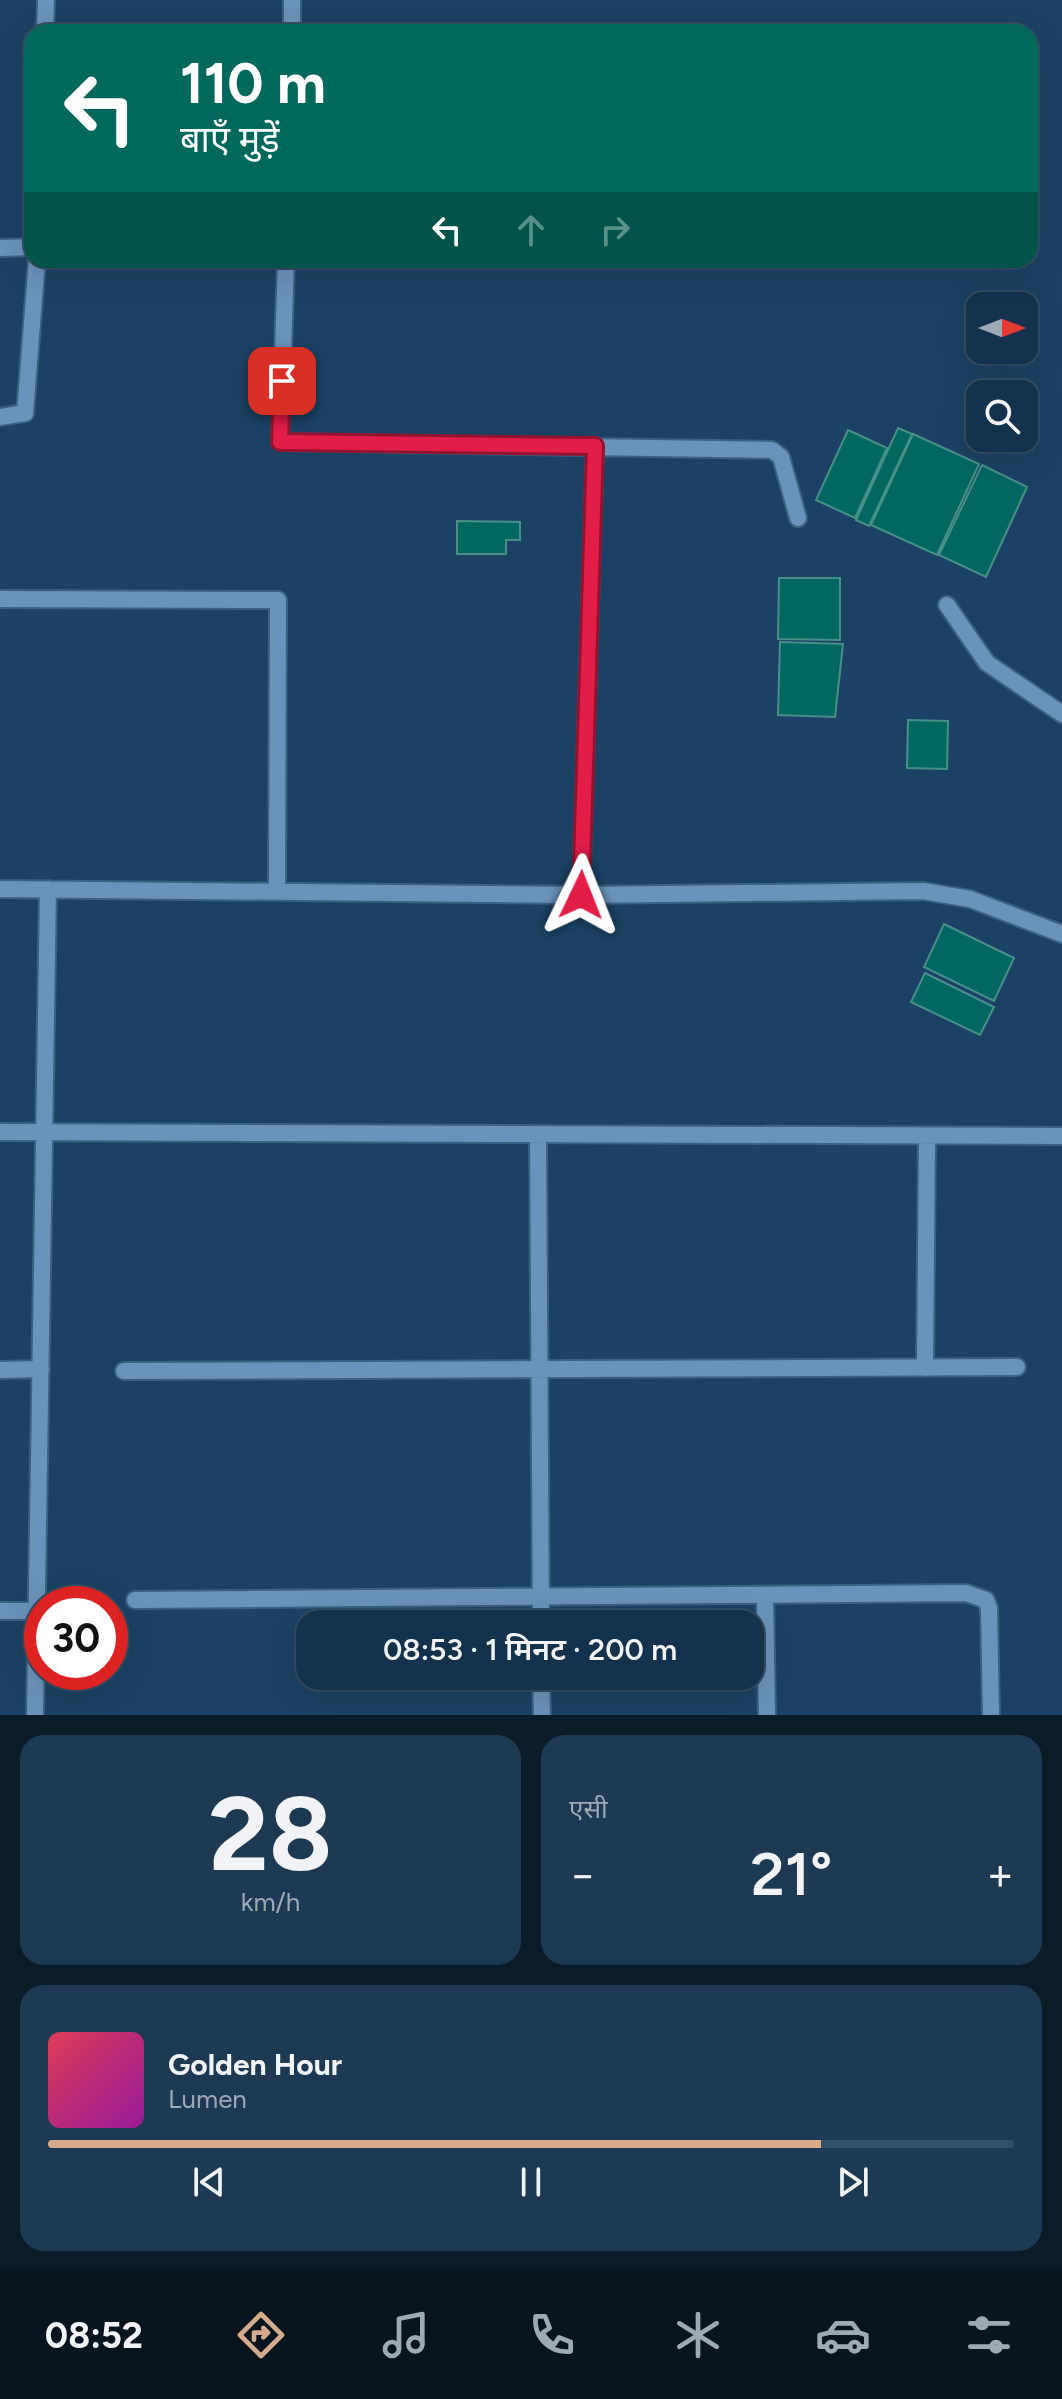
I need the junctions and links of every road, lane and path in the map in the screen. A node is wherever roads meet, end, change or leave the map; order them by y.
1 (46, 0) edge
2 (292, 0) edge
3 (45, 24) edge
4 (292, 24) edge
5 (24, 247) edge
6 (0, 248) edge
7 (36, 268) edge
8 (286, 268) edge
9 (0, 417) edge
10 (595, 446) junction
11 (798, 518) dead end
12 (0, 599) edge
13 (947, 605) dead end
14 (1062, 714) edge
15 (0, 889) edge
16 (48, 889) junction
17 (277, 890) junction
18 (581, 895) junction
19 (1062, 934) edge
20 (0, 1132) edge
21 (45, 1132) junction
22 (538, 1136) junction
23 (927, 1136) junction
24 (1062, 1136) edge
25 (1017, 1367) dead end
26 (925, 1368) junction
27 (41, 1369) junction
28 (539, 1369) junction
29 (0, 1370) edge
30 (124, 1371) dead end
31 (37, 1586) edge
32 (765, 1596) junction
33 (540, 1598) junction
34 (135, 1600) dead end
35 (540, 1610) edge
36 (0, 1611) edge
37 (24, 1611) edge
38 (35, 1690) edge
39 (541, 1690) edge
40 (35, 1715) edge
41 (542, 1715) edge
42 (767, 1715) edge
43 (991, 1715) edge

1 - 3 street
2 - 4 street
5 - 6 street
7 - 9 street
8 - 10 street
10 - 11 street
10 - 18 street
12 - 17 street
13 - 14 street
15 - 16 street
16 - 17 street
16 - 21 street
17 - 18 street
18 - 19 street
20 - 21 street
21 - 22 street
21 - 27 street
22 - 23 street
22 - 28 street
23 - 24 street
23 - 26 street
25 - 26 street
26 - 28 street
27 - 29 street
27 - 31 street
28 - 30 street
28 - 33 street
32 - 33 street
32 - 42 street
32 - 43 street
33 - 34 street
33 - 35 street
36 - 37 street
38 - 40 street
39 - 41 street

